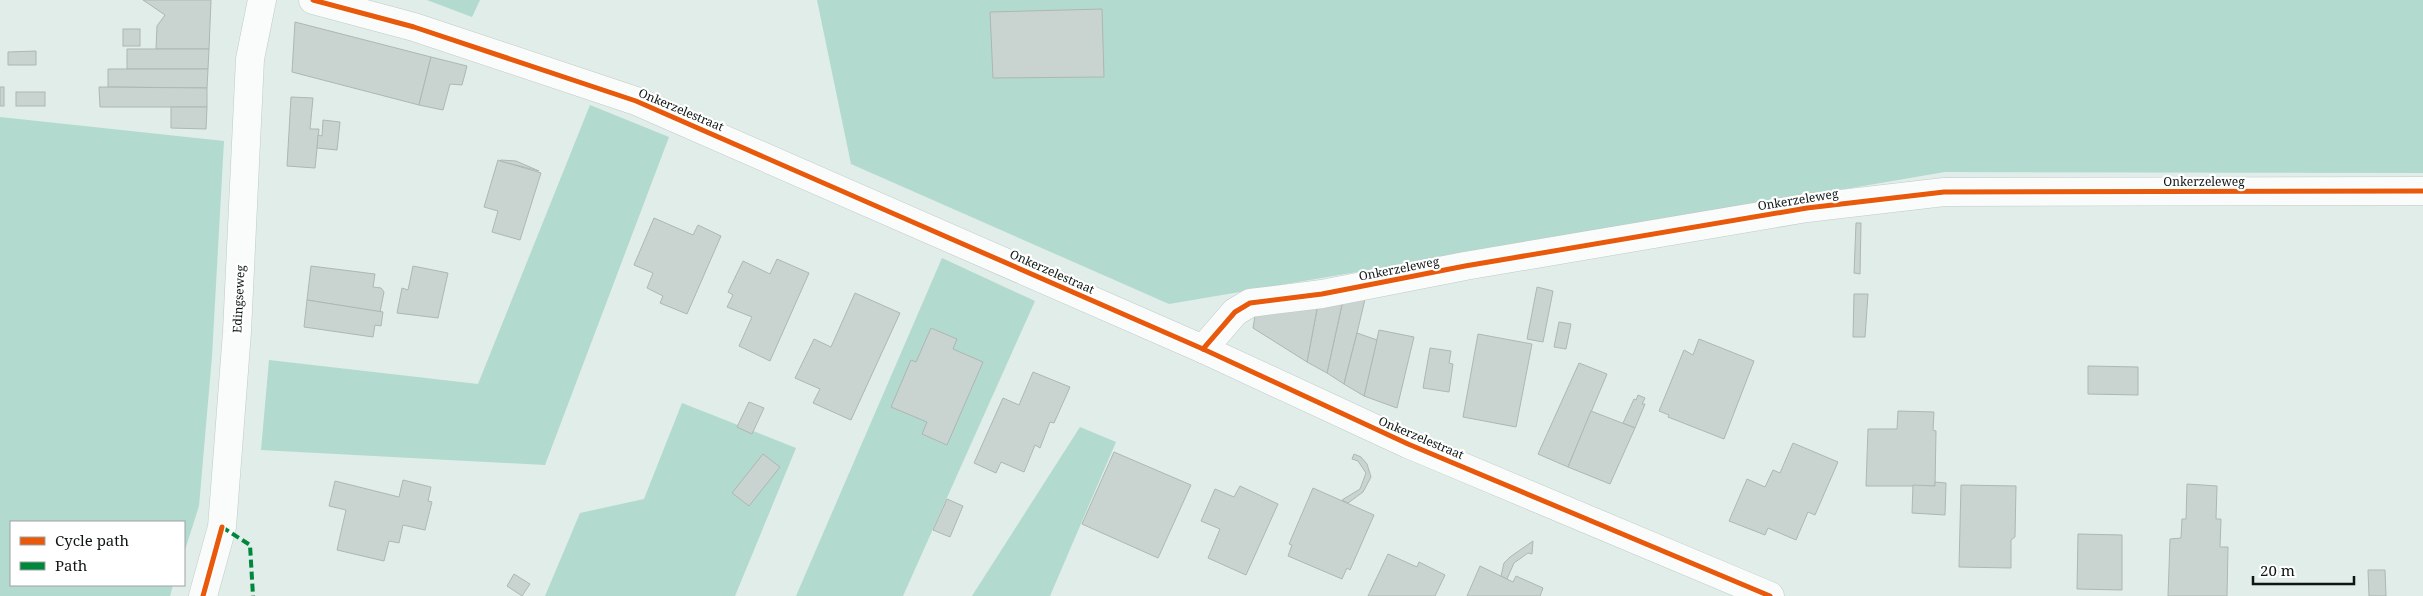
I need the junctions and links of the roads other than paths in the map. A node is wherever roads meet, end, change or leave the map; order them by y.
1 (262, 0) edge
2 (313, 0) edge
3 (2423, 191) edge
4 (1203, 349) junction
5 (203, 596) edge
6 (1770, 596) edge

1 - 5 street, Edingseweg
2 - 4 street, Onkerzelestraat
3 - 4 street, Onkerzeleweg
4 - 6 street, Onkerzelestraat

